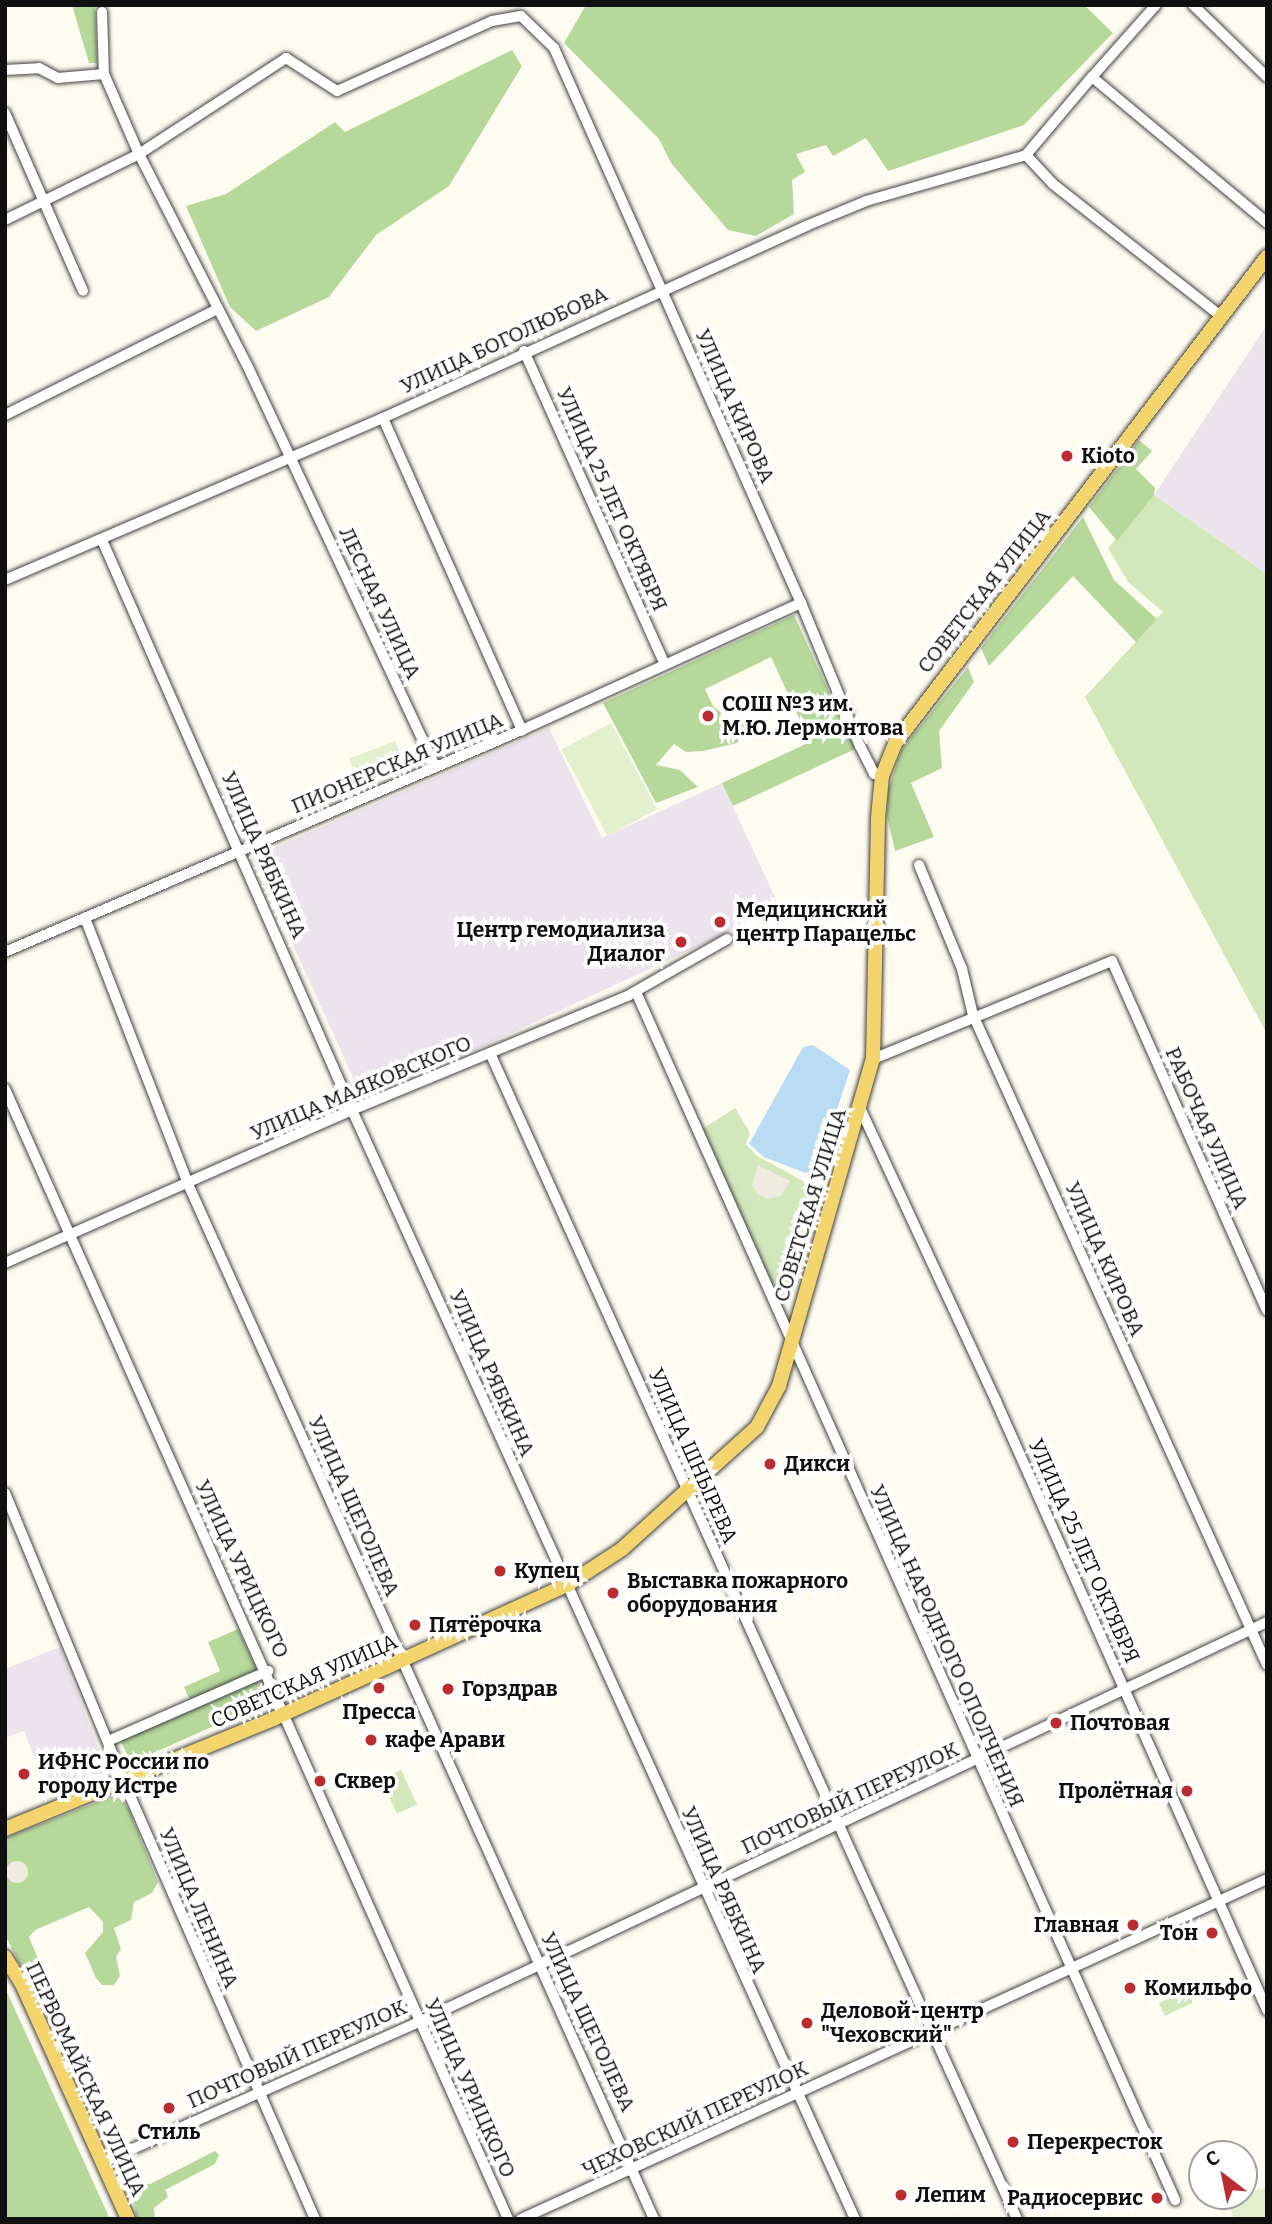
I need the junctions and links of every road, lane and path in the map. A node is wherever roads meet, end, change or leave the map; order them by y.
1 (1156, 5) edge
2 (1193, 5) edge
3 (102, 12) dead end
4 (5, 70) edge
5 (104, 74) junction
6 (1092, 77) junction
7 (1267, 77) edge
8 (5, 113) edge
9 (139, 154) junction
10 (1026, 155) junction
11 (42, 205) junction
12 (5, 220) edge
13 (1267, 223) edge
14 (1267, 257) edge
15 (661, 288) junction
16 (83, 291) dead end
17 (218, 309) junction
18 (1221, 316) junction
19 (524, 351) junction
20 (5, 415) edge
21 (383, 418) junction
22 (290, 457) junction
23 (102, 540) junction
24 (5, 580) edge
25 (801, 603) junction
26 (664, 663) junction
27 (522, 730) junction
28 (435, 766) junction
29 (882, 776) junction
30 (242, 852) junction
31 (919, 865) dead end
32 (85, 918) junction
33 (727, 939) dead end
34 (5, 952) edge
35 (636, 992) junction
36 (973, 1015) junction
37 (490, 1053) junction
38 (873, 1059) junction
39 (5, 1090) edge
40 (352, 1110) junction
41 (861, 1110) junction
42 (188, 1184) junction
43 (70, 1238) junction
44 (5, 1263) edge
45 (1267, 1310) edge
46 (792, 1336) junction
47 (5, 1493) edge
48 (688, 1493) junction
49 (567, 1584) junction
50 (1267, 1622) edge
51 (1250, 1629) junction
52 (403, 1661) junction
53 (1267, 1665) edge
54 (268, 1671) junction
55 (1124, 1690) junction
56 (285, 1713) junction
57 (108, 1741) junction
58 (978, 1760) junction
59 (124, 1782) junction
60 (838, 1825) junction
61 (5, 1829) edge
62 (1267, 1879) edge
63 (701, 1888) junction
64 (1219, 1901) junction
65 (5, 1957) edge
66 (540, 1965) junction
67 (1069, 1967) junction
68 (1267, 2010) edge
69 (420, 2021) junction
70 (931, 2031) junction
71 (796, 2092) junction
72 (259, 2094) junction
73 (103, 2162) junction
74 (634, 2171) junction
75 (1175, 2200) dead end
76 (128, 2219) edge
77 (315, 2219) edge
78 (508, 2219) edge
79 (521, 2219) edge
80 (654, 2219) edge
81 (855, 2219) edge
82 (1017, 2219) edge

1 - 6 street
2 - 7 street
3 - 5 street
4 - 5 street
5 - 9 street, ЛЕСНАЯ УЛИЦА
6 - 10 street
6 - 13 street
8 - 11 street
9 - 11 street
9 - 15 street, УЛИЦА КИРОВА
9 - 17 street, ЛЕСНАЯ УЛИЦА
10 - 15 street, УЛИЦА БОГОЛЮБОВА
10 - 18 street
11 - 12 street
11 - 16 street
14 - 18 main road, СОВЕТСКАЯ УЛИЦА
15 - 19 street, УЛИЦА БОГОЛЮБОВА
15 - 25 street, УЛИЦА КИРОВА
17 - 20 street
17 - 22 street, ЛЕСНАЯ УЛИЦА
18 - 29 main road, СОВЕТСКАЯ УЛИЦА
19 - 21 street, УЛИЦА БОГОЛЮБОВА
19 - 26 street, УЛИЦА 25 ЛЕТ ОКТЯБРЯ
21 - 22 street, УЛИЦА БОГОЛЮБОВА
21 - 27 street
22 - 23 street, УЛИЦА БОГОЛЮБОВА
22 - 28 street, ЛЕСНАЯ УЛИЦА
23 - 24 street, УЛИЦА БОГОЛЮБОВА
23 - 30 street, УЛИЦА РЯБКИНА
25 - 26 street, ПИОНЕРСКАЯ УЛИЦА
25 - 29 street, УЛИЦА КИРОВА
26 - 27 street, ПИОНЕРСКАЯ УЛИЦА
27 - 28 street, ПИОНЕРСКАЯ УЛИЦА
28 - 30 street, ПИОНЕРСКАЯ УЛИЦА
29 - 38 main road, СОВЕТСКАЯ УЛИЦА
30 - 32 street, ПИОНЕРСКАЯ УЛИЦА
30 - 40 street, УЛИЦА РЯБКИНА
31 - 36 street, УЛИЦА КИРОВА
32 - 34 street, ПИОНЕРСКАЯ УЛИЦА
32 - 42 street, УЛИЦА ЩЕГОЛЕВА
33 - 35 street, УЛИЦА МАЯКОВСКОГО
35 - 37 street, УЛИЦА МАЯКОВСКОГО
35 - 46 street, УЛИЦА НАРОДНОГО ОПОЛЧЕНИЯ
36 - 38 street
36 - 45 street, РАБОЧАЯ УЛИЦА
36 - 51 street, УЛИЦА КИРОВА
37 - 40 street, УЛИЦА МАЯКОВСКОГО
37 - 48 street, УЛИЦА ШНЫРЕВА
38 - 41 main road, СОВЕТСКАЯ УЛИЦА
39 - 43 street, УЛИЦА УРИЦКОГО
40 - 42 street, УЛИЦА МАЯКОВСКОГО
40 - 49 street, УЛИЦА РЯБКИНА
41 - 46 main road, СОВЕТСКАЯ УЛИЦА
41 - 55 street, УЛИЦА 25 ЛЕТ ОКТЯБРЯ
42 - 43 street, УЛИЦА МАЯКОВСКОГО
42 - 52 street, УЛИЦА ЩЕГОЛЕВА
43 - 44 street, УЛИЦА МАЯКОВСКОГО
43 - 54 street, УЛИЦА УРИЦКОГО
46 - 48 main road, СОВЕТСКАЯ УЛИЦА
46 - 58 street, УЛИЦА НАРОДНОГО ОПОЛЧЕНИЯ
47 - 57 street, УЛИЦА ЛЕНИНА
48 - 49 main road, СОВЕТСКАЯ УЛИЦА
48 - 60 street, УЛИЦА ШНЫРЕВА
49 - 52 main road, СОВЕТСКАЯ УЛИЦА
49 - 63 street, УЛИЦА РЯБКИНА
50 - 51 street, ПОЧТОВЫЙ ПЕРЕУЛОК
51 - 53 street, УЛИЦА КИРОВА
51 - 55 street, ПОЧТОВЫЙ ПЕРЕУЛОК
52 - 56 main road, СОВЕТСКАЯ УЛИЦА
52 - 66 street, УЛИЦА ЩЕГОЛЕВА
54 - 56 street, УЛИЦА УРИЦКОГО
54 - 57 street
55 - 58 street, ПОЧТОВЫЙ ПЕРЕУЛОК
55 - 64 street, УЛИЦА 25 ЛЕТ ОКТЯБРЯ
56 - 59 main road, СОВЕТСКАЯ УЛИЦА
56 - 69 street, УЛИЦА УРИЦКОГО
57 - 59 street, УЛИЦА ЛЕНИНА
58 - 60 street, ПОЧТОВЫЙ ПЕРЕУЛОК
58 - 67 street, УЛИЦА НАРОДНОГО ОПОЛЧЕНИЯ
59 - 61 main road, СОВЕТСКАЯ УЛИЦА
59 - 72 street, УЛИЦА ЛЕНИНА
60 - 63 street, ПОЧТОВЫЙ ПЕРЕУЛОК
60 - 70 street, УЛИЦА ШНЫРЕВА
62 - 64 street, ЧЕХОВСКИЙ ПЕРЕУЛОК
63 - 66 street, ПОЧТОВЫЙ ПЕРЕУЛОК
63 - 71 street, УЛИЦА РЯБКИНА
64 - 67 street, ЧЕХОВСКИЙ ПЕРЕУЛОК
64 - 68 street, УЛИЦА 25 ЛЕТ ОКТЯБРЯ
65 - 73 main road, ПЕРВОМАЙСКАЯ УЛИЦА
66 - 69 street, ПОЧТОВЫЙ ПЕРЕУЛОК
66 - 74 street, УЛИЦА ЩЕГОЛЕВА
67 - 70 street, ЧЕХОВСКИЙ ПЕРЕУЛОК
67 - 75 street, УЛИЦА НАРОДНОГО ОПОЛЧЕНИЯ
69 - 72 street, ПОЧТОВЫЙ ПЕРЕУЛОК
69 - 78 street, УЛИЦА УРИЦКОГО
70 - 71 street, ЧЕХОВСКИЙ ПЕРЕУЛОК
70 - 82 street, УЛИЦА ШНЫРЕВА
71 - 74 street, ЧЕХОВСКИЙ ПЕРЕУЛОК
71 - 81 street, УЛИЦА РЯБКИНА
72 - 73 street, ПОЧТОВЫЙ ПЕРЕУЛОК
72 - 77 street, УЛИЦА ЛЕНИНА
73 - 76 main road, ПЕРВОМАЙСКАЯ УЛИЦА
74 - 79 street, ЧЕХОВСКИЙ ПЕРЕУЛОК
74 - 80 street, УЛИЦА ЩЕГОЛЕВА

